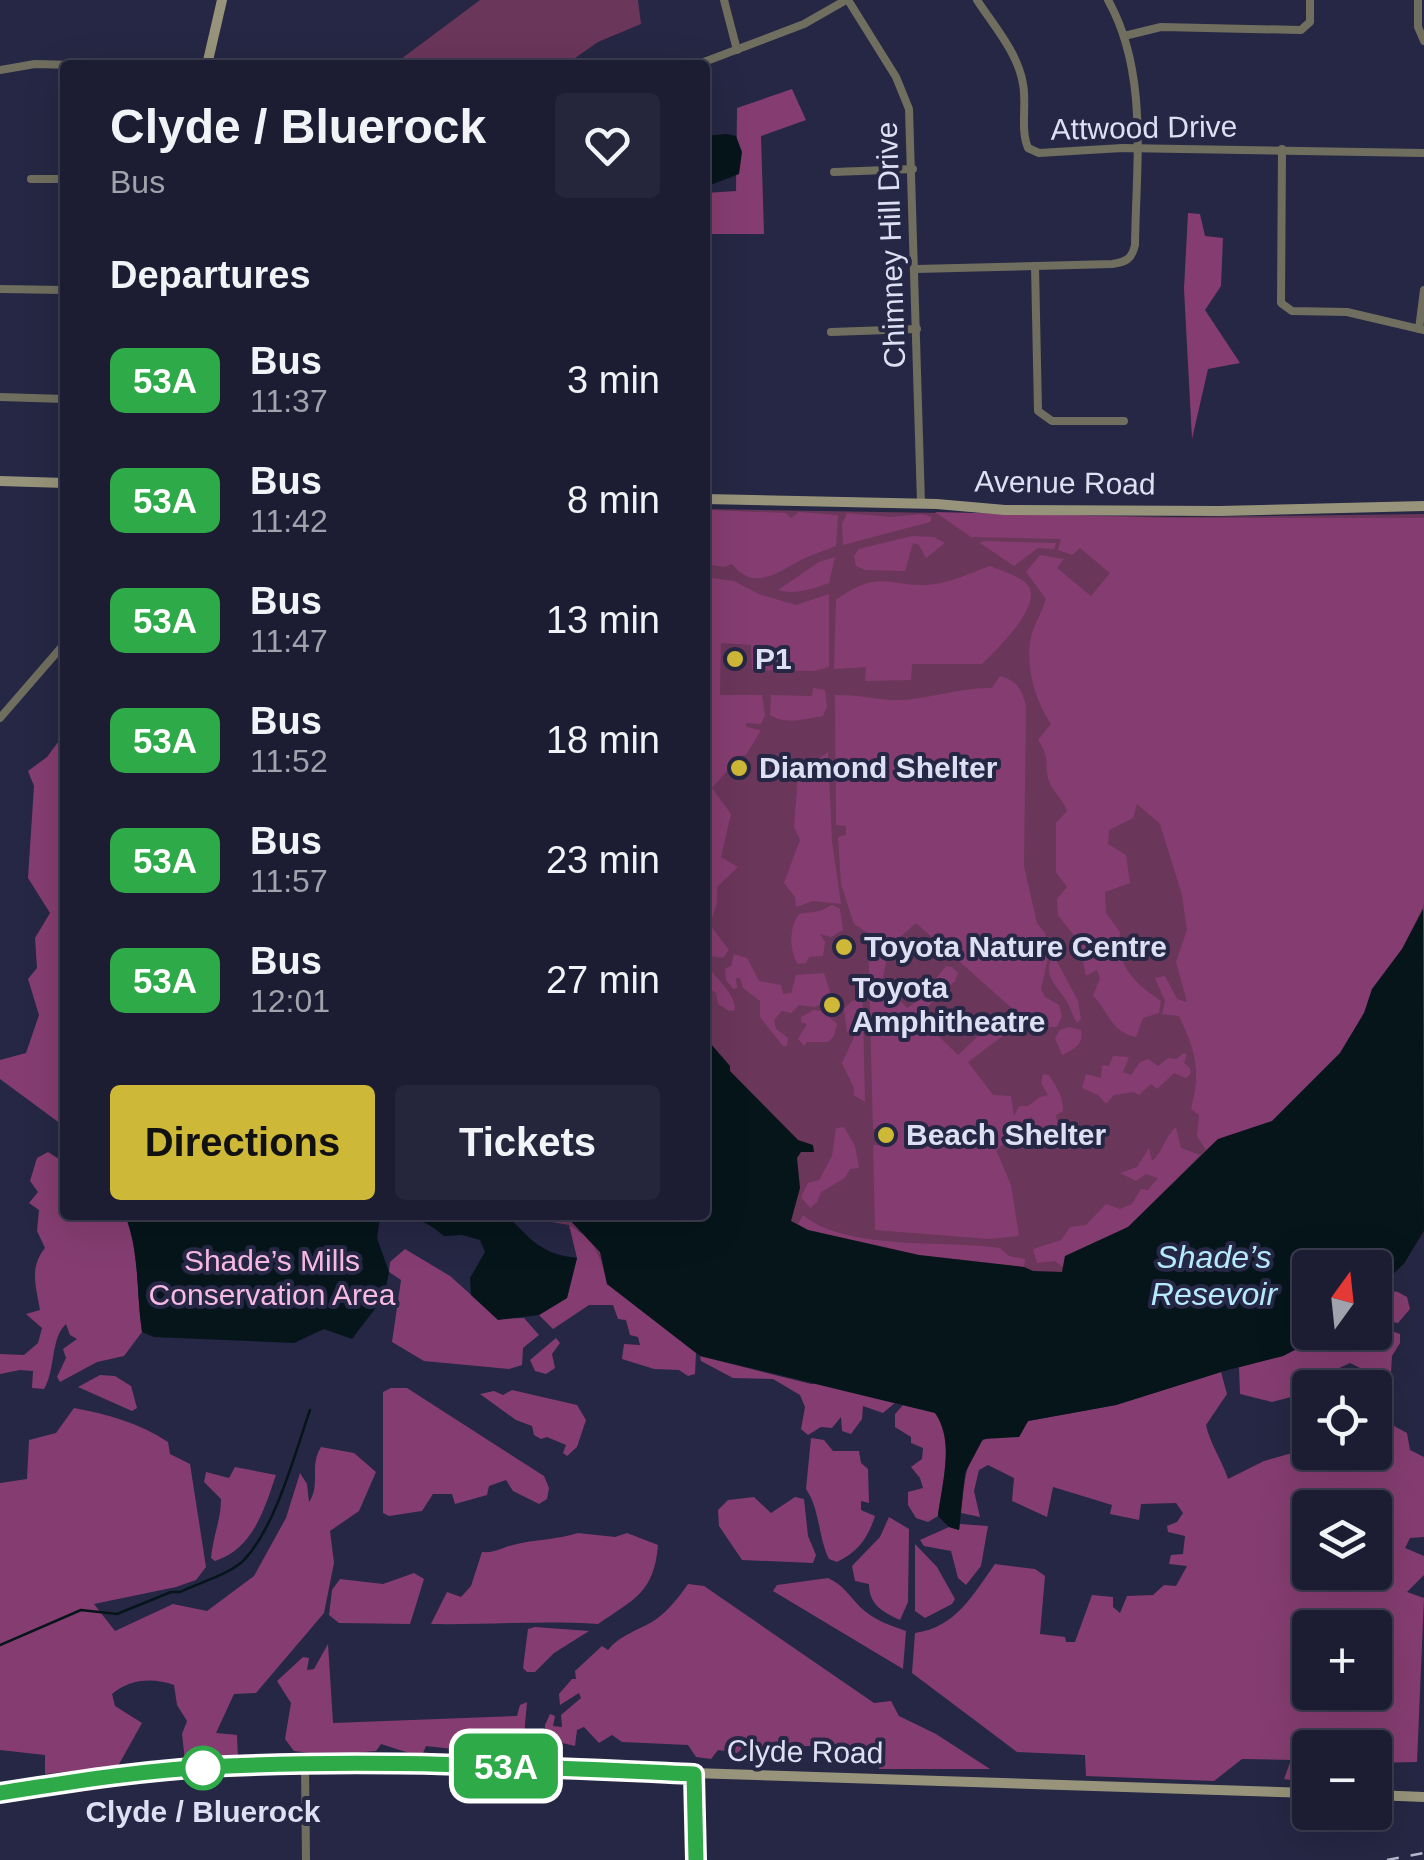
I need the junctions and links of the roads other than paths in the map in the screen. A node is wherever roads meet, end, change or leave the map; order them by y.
1 (222, 0) edge
2 (724, 0) edge
3 (847, 0) edge
4 (977, 0) edge
5 (1108, 0) edge
6 (1310, 0) edge
7 (1418, 0) edge
8 (1124, 36) junction
9 (1424, 41) edge
10 (737, 50) junction
11 (208, 60) edge
12 (710, 60) edge
13 (60, 65) edge
14 (0, 70) edge
15 (1136, 148) junction
16 (1282, 150) junction
17 (1424, 153) edge
18 (913, 169) junction
19 (834, 172) dead end
20 (31, 179) dead end
21 (60, 179) edge
22 (1034, 266) junction
23 (916, 268) junction
24 (0, 289) edge
25 (60, 290) edge
26 (1424, 290) edge
27 (917, 329) junction
28 (1422, 329) edge
29 (831, 332) dead end
30 (0, 397) edge
31 (60, 399) edge
32 (1124, 421) dead end
33 (0, 481) edge
34 (60, 483) edge
35 (710, 498) edge
36 (921, 504) junction
37 (1424, 506) edge
38 (60, 649) edge
39 (0, 718) edge
40 (304, 1764) junction
41 (694, 1774) junction
42 (1292, 1792) edge
43 (0, 1793) edge
44 (1392, 1795) edge
45 (1424, 1796) edge
46 (306, 1860) edge
47 (696, 1860) edge

1 - 11 main road
2 - 10 street
3 - 10 street
3 - 18 street, Chimney Hill Drive
4 - 15 street, Attwood Drive
5 - 8 street
6 - 8 street
7 - 9 street
8 - 15 street
10 - 12 street
13 - 14 street
15 - 16 street, Attwood Drive
15 - 22 street
16 - 17 street, Attwood Drive
16 - 28 street
18 - 19 street
18 - 23 street, Chimney Hill Drive
20 - 21 street
22 - 23 street
22 - 32 street
23 - 27 street, Chimney Hill Drive
24 - 25 street
26 - 28 street
27 - 29 street
27 - 36 street, Chimney Hill Drive
30 - 31 street
33 - 34 main road
35 - 36 main road, Avenue Road
36 - 37 main road, Avenue Road
38 - 39 street
40 - 41 main road, Clyde Road
40 - 43 main road, Clyde Road
40 - 46 street
41 - 42 main road, Clyde Road
41 - 47 street
44 - 45 main road

